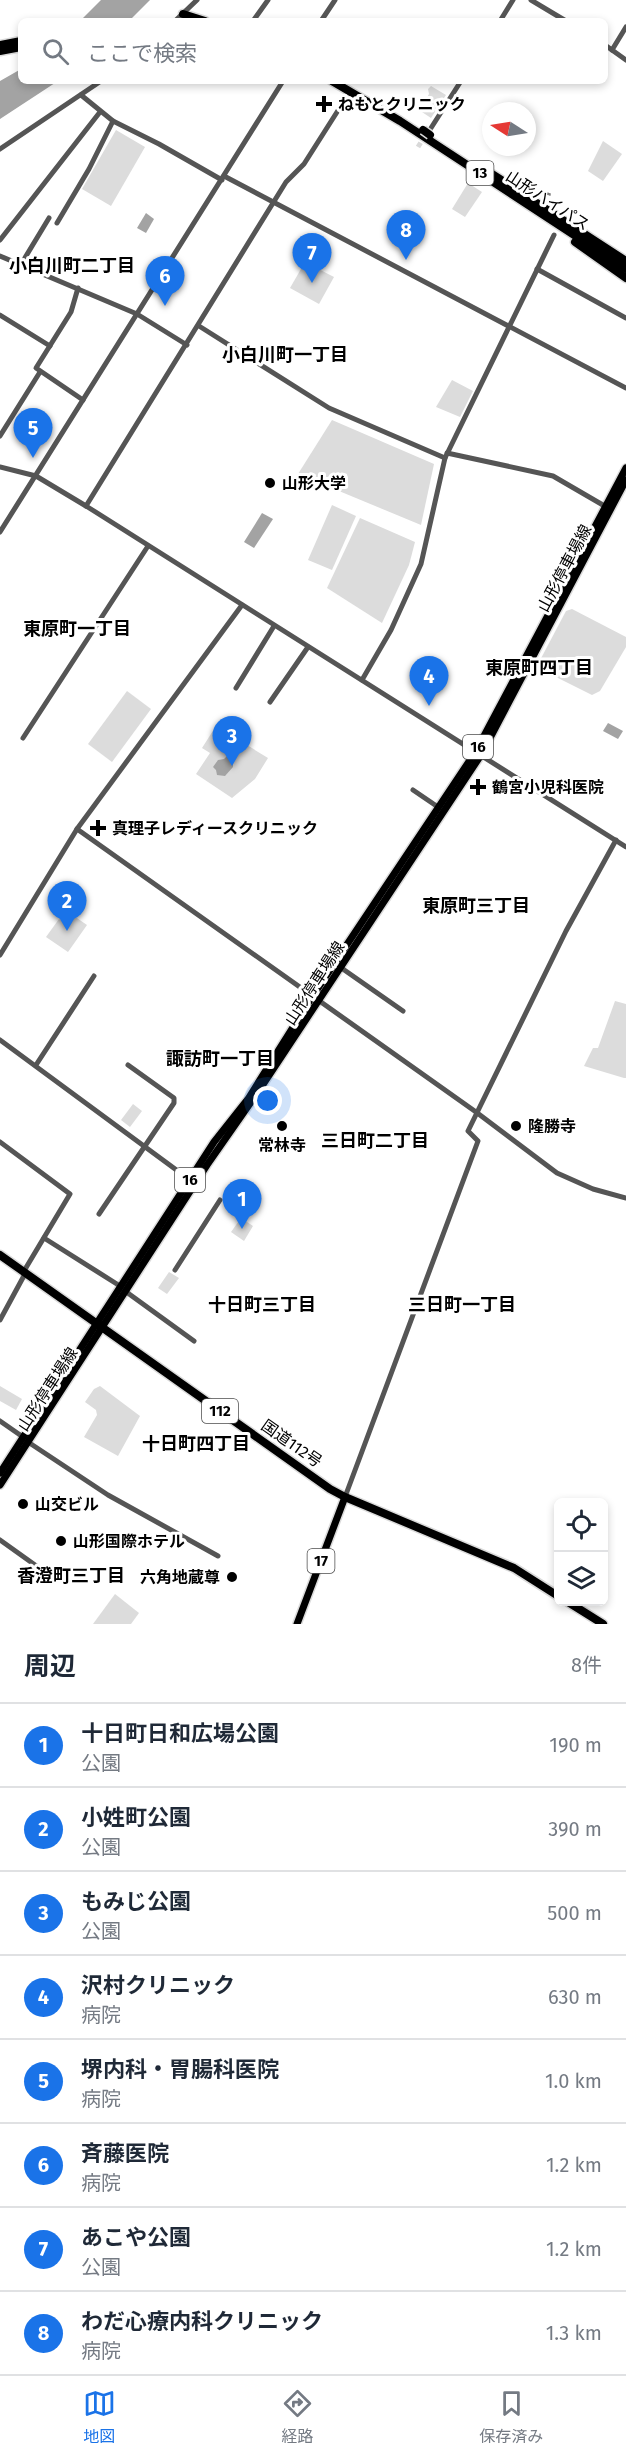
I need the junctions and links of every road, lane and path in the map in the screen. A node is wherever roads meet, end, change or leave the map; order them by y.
1 (197, 0) edge
2 (268, 0) edge
3 (334, 0) edge
4 (513, 0) edge
5 (531, 0) edge
6 (183, 14) junction
7 (178, 18) edge
8 (196, 18) edge
9 (255, 18) edge
10 (323, 18) edge
11 (502, 18) edge
12 (561, 18) edge
13 (626, 27) edge
14 (18, 42) edge
15 (0, 45) edge
16 (608, 47) edge
17 (18, 48) edge
18 (612, 50) junction
19 (0, 51) edge
20 (626, 60) edge
21 (97, 84) edge
22 (281, 84) edge
23 (337, 84) edge
24 (350, 84) edge
25 (459, 84) edge
26 (81, 95) junction
27 (344, 101) dead end
28 (100, 112) junction
29 (113, 121) junction
30 (428, 131) junction
31 (0, 149) edge
32 (223, 178) junction
33 (510, 193) junction
34 (275, 201) junction
35 (551, 212) junction
36 (49, 218) dead end
37 (57, 223) dead end
38 (554, 235) dead end
39 (0, 240) edge
40 (626, 254) edge
41 (0, 256) edge
42 (626, 261) edge
43 (20, 266) junction
44 (537, 269) junction
45 (626, 269) edge
46 (626, 278) edge
47 (78, 288) junction
48 (0, 315) edge
49 (137, 315) junction
50 (626, 318) edge
51 (199, 326) junction
52 (509, 326) junction
53 (187, 345) junction
54 (50, 346) junction
55 (40, 372) junction
56 (626, 388) edge
57 (83, 400) junction
58 (0, 436) edge
59 (446, 455) junction
60 (0, 467) edge
61 (626, 468) edge
62 (36, 476) junction
63 (626, 480) edge
64 (86, 506) junction
65 (608, 508) junction
66 (0, 532) edge
67 (148, 546) junction
68 (242, 605) junction
69 (274, 626) junction
70 (308, 646) junction
71 (362, 680) junction
72 (236, 688) dead end
73 (270, 702) dead end
74 (23, 738) dead end
75 (479, 753) junction
76 (413, 790) dead end
77 (438, 807) junction
78 (77, 829) junction
79 (616, 840) junction
80 (626, 847) edge
81 (0, 955) edge
82 (340, 968) junction
83 (94, 976) dead end
84 (315, 999) junction
85 (403, 1011) dead end
86 (0, 1040) edge
87 (36, 1065) junction
88 (128, 1065) dead end
89 (476, 1112) junction
90 (0, 1142) edge
91 (145, 1147) junction
92 (190, 1180) junction
93 (626, 1198) edge
94 (220, 1200) dead end
95 (99, 1214) dead end
96 (44, 1238) junction
97 (0, 1255) edge
98 (175, 1270) dead end
99 (25, 1272) junction
100 (123, 1289) junction
101 (0, 1320) edge
102 (100, 1325) junction
103 (194, 1341) dead end
104 (0, 1421) edge
105 (26, 1440) junction
106 (0, 1473) edge
107 (0, 1485) edge
108 (345, 1497) junction
109 (0, 1540) edge
110 (218, 1556) dead end
111 (56, 1580) dead end
112 (554, 1593) edge
113 (574, 1606) edge
114 (297, 1624) edge
115 (603, 1624) edge

1 - 6 street
2 - 9 street
3 - 10 street
4 - 11 street
5 - 12 street
6 - 7 street
6 - 8 highway
13 - 18 street
14 - 15 highway
16 - 18 street
17 - 19 highway
18 - 20 street
21 - 26 street
22 - 32 street
23 - 33 highway, 山形バイパス / 13
24 - 30 highway, 山形バイパス / 13
25 - 30 street
26 - 28 street
26 - 31 street
27 - 34 street
28 - 29 street
28 - 39 street
29 - 32 street
29 - 37 street
30 - 35 highway, 山形バイパス / 13
32 - 34 street
32 - 49 street
33 - 45 highway, 山形バイパス / 13
33 - 46 highway
34 - 51 street
34 - 52 street
35 - 40 highway
35 - 42 highway, 山形バイパス / 13
36 - 43 street
38 - 44 street
41 - 43 street
43 - 47 street
44 - 50 street
44 - 52 street
47 - 49 street
47 - 54 street
48 - 54 street
49 - 53 street
49 - 57 street
51 - 53 street
51 - 59 street
52 - 56 street
52 - 59 street
53 - 64 street
54 - 55 street
55 - 57 street
55 - 58 street
57 - 62 street
59 - 65 street
59 - 71 street
60 - 62 street
61 - 65 main road, 山形停車場線 / 16
62 - 64 street
62 - 66 street
63 - 65 main road, 山形停車場線 / 16
64 - 67 street
65 - 75 main road, 山形停車場線 / 16
67 - 68 street
67 - 74 street
68 - 69 street
68 - 78 street
69 - 70 street
69 - 72 street
70 - 71 street
70 - 73 street
71 - 75 street
75 - 77 main road, 山形停車場線 / 16
75 - 79 street
75 - 82 main road, 山形停車場線 / 16
76 - 77 street
77 - 84 main road, 山形停車場線 / 16
78 - 81 street
78 - 84 street
79 - 80 street
79 - 89 street
82 - 84 main road, 山形停車場線 / 16
82 - 85 street
83 - 87 street
84 - 89 street
84 - 92 main road, 山形停車場線 / 16
84 - 100 main road, 山形停車場線 / 16
86 - 87 street
87 - 91 street
88 - 91 street
89 - 93 street
89 - 108 street
90 - 96 street
91 - 92 street
91 - 95 street
92 - 100 main road, 山形停車場線 / 16
94 - 98 street
96 - 99 street
96 - 100 street
97 - 99 highway, 国道112号 / 112
99 - 101 street
99 - 102 highway, 国道112号 / 112
100 - 102 main road, 山形停車場線 / 16
100 - 103 street
102 - 105 main road, 山形停車場線 / 16
102 - 108 highway, 国道112号 / 112
104 - 105 street
105 - 106 main road, 山形停車場線 / 16
105 - 107 main road, 山形停車場線 / 16
105 - 110 street
108 - 112 highway, 国道112号 / 112
108 - 114 main road, 17
109 - 111 street
113 - 115 highway

